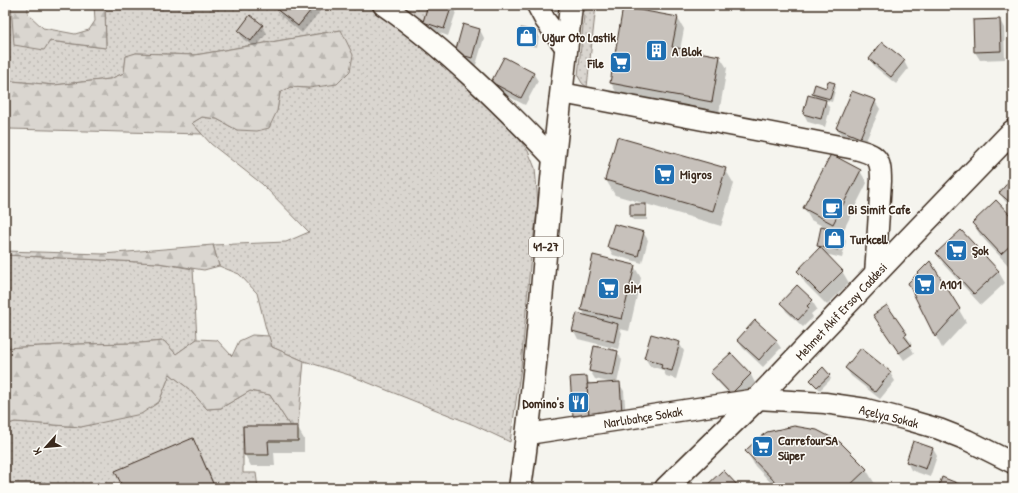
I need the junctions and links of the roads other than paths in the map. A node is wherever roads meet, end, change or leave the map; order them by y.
1 (383, 5) edge
2 (537, 5) edge
3 (571, 5) edge
4 (566, 48) junction
5 (562, 93) junction
6 (1013, 131) edge
7 (554, 159) junction
8 (875, 275) junction
9 (757, 399) junction
10 (528, 434) junction
11 (1013, 462) edge
12 (520, 488) edge
13 (666, 488) edge

1 - 7 street
2 - 4 street
3 - 4 main road, 41-27
4 - 5 main road, 41-27
5 - 7 main road, 41-27
5 - 8 street
6 - 8 main road, Mehmet Akif Ersoy Caddesi
7 - 10 main road, 41-27
8 - 9 main road, Mehmet Akif Ersoy Caddesi
9 - 10 street, Narlıbahçe Sokak
9 - 11 street, Açelya Sokak
9 - 13 main road, Mehmet Akif Ersoy Caddesi
10 - 12 main road, 41-27

